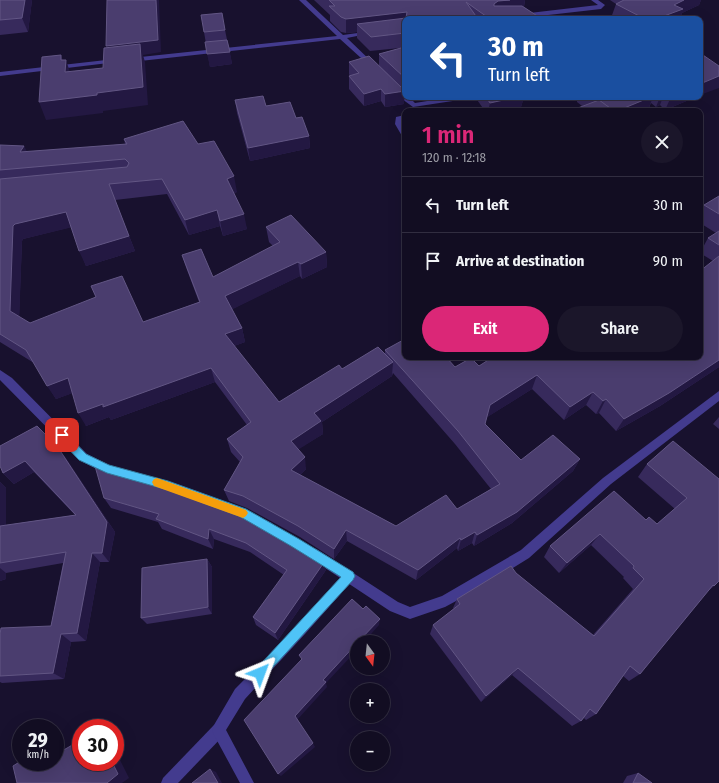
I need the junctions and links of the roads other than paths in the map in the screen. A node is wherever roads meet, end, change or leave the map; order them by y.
1 (302, 0) edge
2 (594, 0) edge
3 (536, 16) edge
4 (381, 31) edge
5 (342, 37) junction
6 (376, 70) edge
7 (0, 74) edge
8 (399, 91) edge
9 (402, 94) edge
10 (452, 100) edge
11 (413, 108) edge
12 (402, 118) edge
13 (402, 129) edge
14 (0, 374) edge
15 (719, 395) edge
16 (145, 479) edge
17 (220, 504) edge
18 (275, 531) edge
19 (302, 546) edge
20 (349, 576) junction
21 (219, 730) junction
22 (168, 783) edge
23 (247, 783) edge

1 - 5 street
2 - 3 street
4 - 5 street
5 - 6 street
5 - 7 street
8 - 9 street
10 - 11 street
12 - 13 street
14 - 16 street
15 - 20 street
17 - 18 street
19 - 20 street
20 - 21 street
21 - 22 street
21 - 23 street

